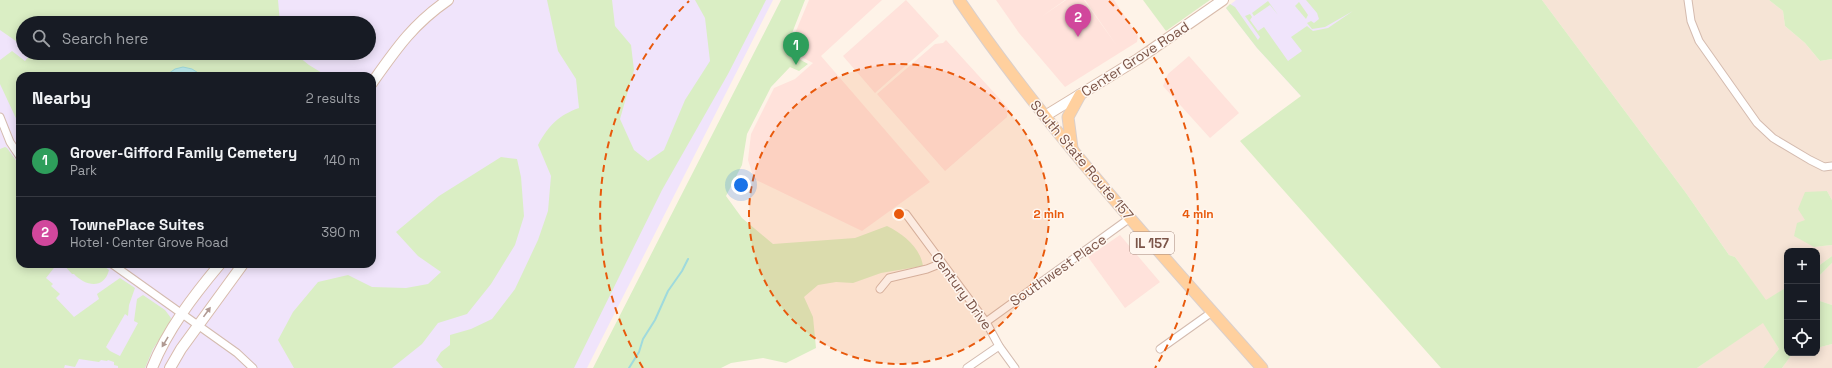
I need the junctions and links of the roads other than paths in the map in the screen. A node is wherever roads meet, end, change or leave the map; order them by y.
1 (448, 0) edge
2 (959, 0) edge
3 (1222, 0) edge
4 (1688, 0) edge
5 (376, 77) edge
6 (1080, 95) junction
7 (1045, 116) junction
8 (0, 117) edge
9 (1072, 148) junction
10 (16, 151) edge
11 (1832, 166) edge
12 (906, 214) dead end
13 (1130, 218) junction
14 (942, 263) junction
15 (118, 268) edge
16 (217, 268) edge
17 (240, 268) edge
18 (880, 289) dead end
19 (1212, 312) junction
20 (182, 314) junction
21 (986, 322) junction
22 (198, 325) junction
23 (999, 346) junction
24 (1160, 349) dead end
25 (152, 368) edge
26 (170, 368) edge
27 (253, 368) edge
28 (967, 368) edge
29 (1015, 368) edge
30 (1262, 368) edge

1 - 5 street
2 - 7 main road, South State Route 157 / IL 157
3 - 6 street, Center Grove Road
4 - 11 street
6 - 7 street, Center Grove Road
6 - 9 main road
7 - 9 main road, South State Route 157 / IL 157
8 - 10 street
9 - 13 main road, South State Route 157 / IL 157
12 - 14 street, Century Drive
13 - 19 main road, South State Route 157 / IL 157
13 - 21 street, Southwest Place
14 - 18 street
14 - 21 street, Century Drive
15 - 20 street
16 - 20 street
22 -> 17 street
19 - 24 street
19 - 30 main road, South State Route 157 / IL 157
20 - 22 street
20 -> 25 street
21 - 23 street, Century Drive
22 - 26 street
22 - 27 street
23 - 28 street
23 - 29 street, Century Drive

